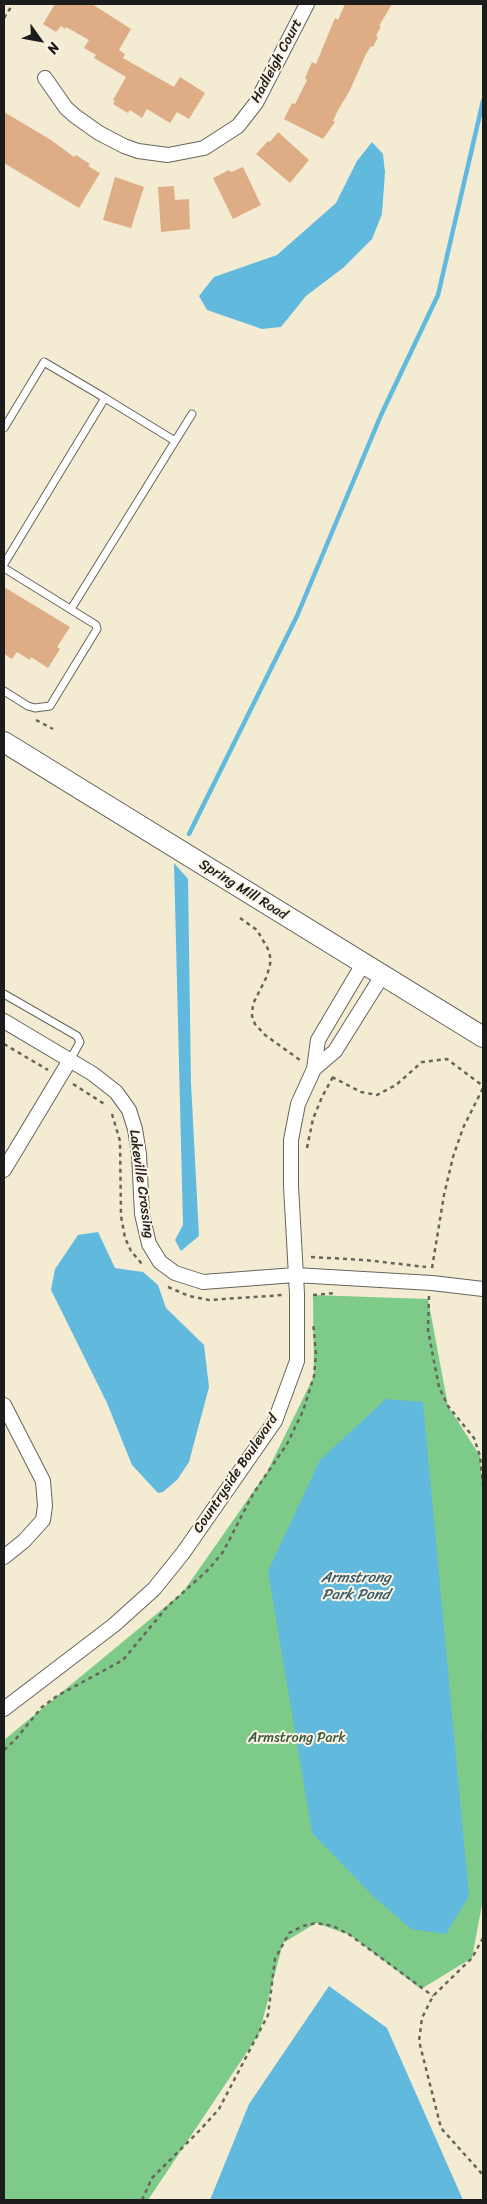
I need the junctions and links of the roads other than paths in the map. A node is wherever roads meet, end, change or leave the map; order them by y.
1 (307, 4) edge
2 (45, 78) dead end
3 (105, 398) junction
4 (192, 414) dead end
5 (4, 428) edge
6 (175, 441) junction
7 (4, 564) edge
8 (4, 568) edge
9 (71, 610) junction
10 (4, 691) edge
11 (4, 742) edge
12 (364, 964) junction
13 (382, 976) junction
14 (4, 994) edge
15 (4, 1021) edge
16 (483, 1037) edge
17 (70, 1060) junction
18 (314, 1069) junction
19 (4, 1170) edge
20 (301, 1275) junction
21 (483, 1289) edge
22 (4, 1405) edge
23 (4, 1556) edge
24 (4, 1710) edge

1 - 2 street, Hadleigh Court
3 - 5 lane
3 - 6 lane
3 - 7 lane
4 - 6 lane
6 - 9 lane
8 - 9 lane
9 - 10 lane
11 - 12 street, Spring Mill Road
12 - 13 street, Spring Mill Road
12 - 18 street, Countryside Boulevard
13 - 16 street, Spring Mill Road
13 - 18 street
14 - 17 lane
15 - 17 street, Lakeville Crossing
17 - 19 street
17 - 20 street, Lakeville Crossing
18 - 20 street, Countryside Boulevard
20 - 21 street, Lakeville Crossing
20 - 24 street, Countryside Boulevard
22 - 23 street

